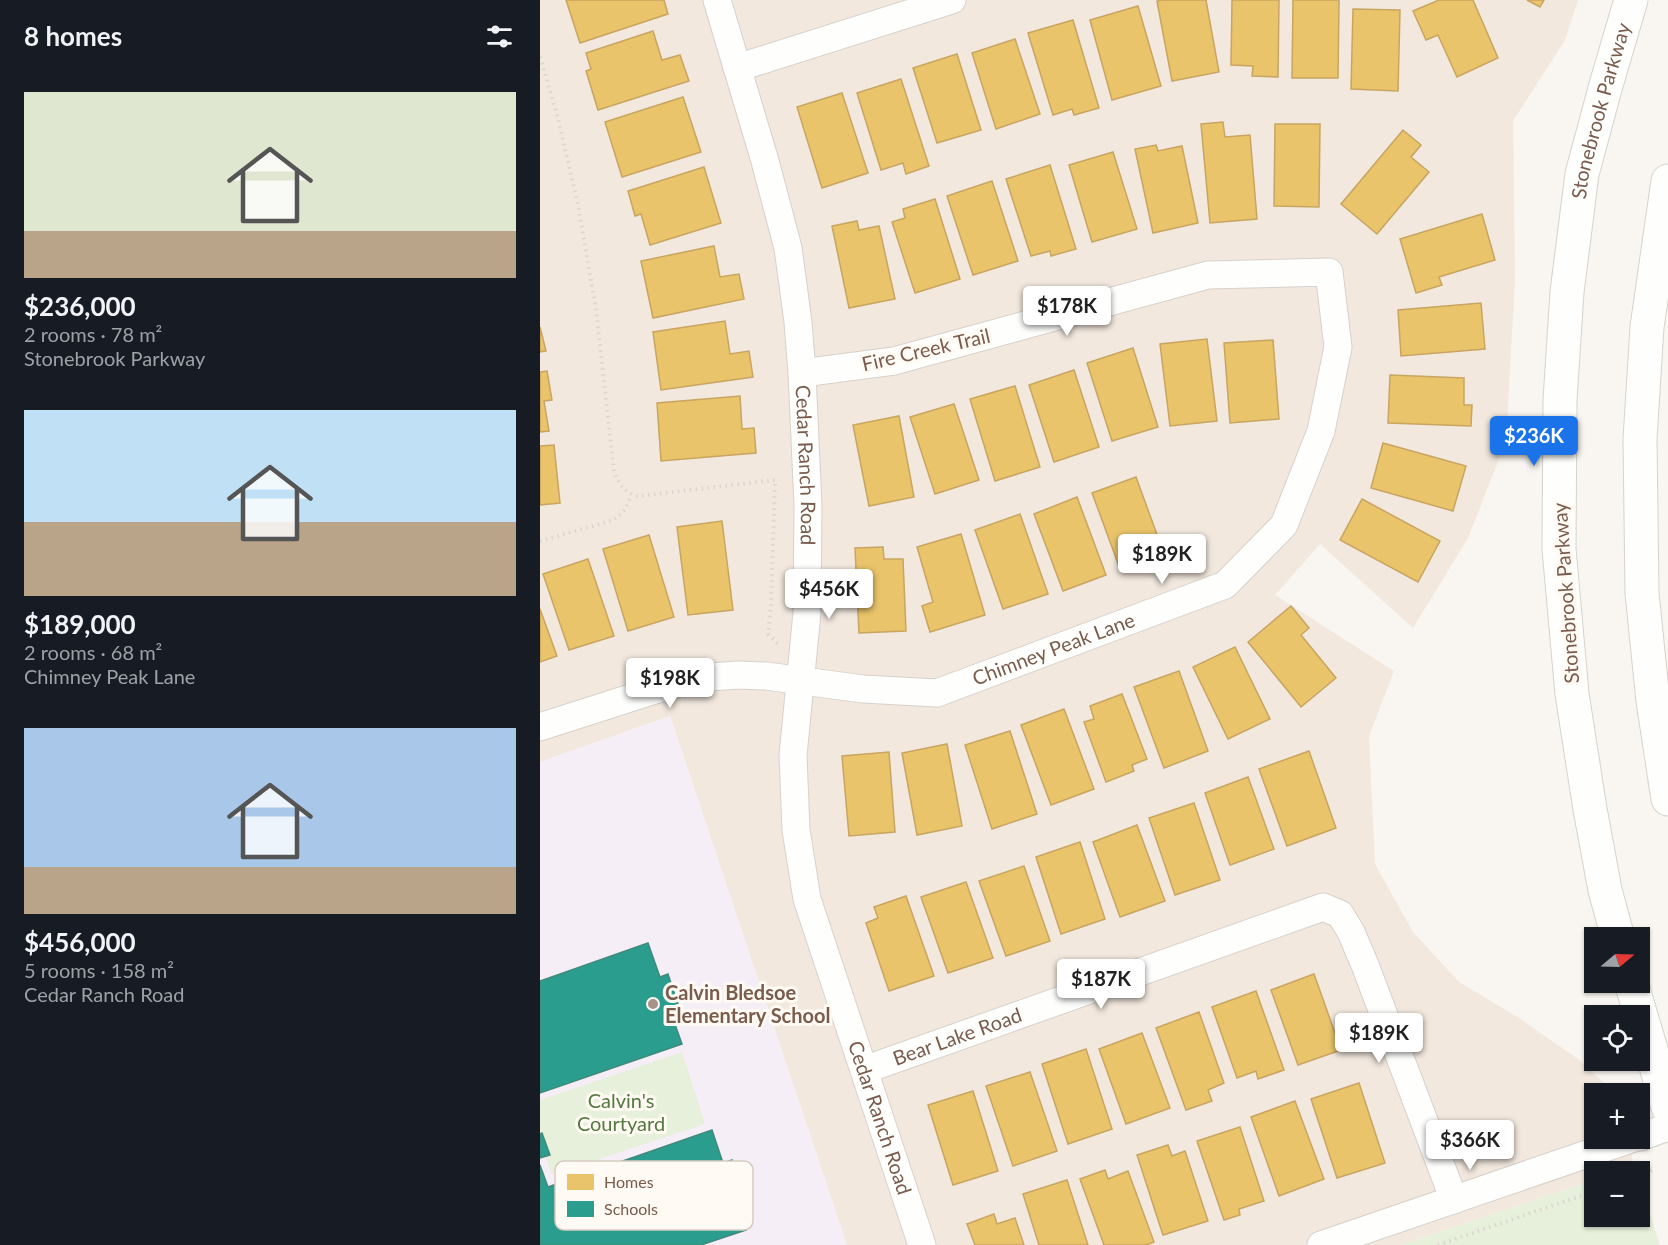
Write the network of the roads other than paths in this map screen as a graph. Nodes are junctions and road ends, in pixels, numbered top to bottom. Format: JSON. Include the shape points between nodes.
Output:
{"nodes":[{"id":1,"x":717,"y":0,"type":"edge"},
{"id":2,"x":952,"y":0,"type":"edge"},
{"id":3,"x":1630,"y":0,"type":"edge"},
{"id":4,"x":737,"y":68,"type":"junction"},
{"id":5,"x":1668,"y":182,"type":"edge"},
{"id":6,"x":1329,"y":272,"type":"joint"},
{"id":7,"x":802,"y":373,"type":"junction"},
{"id":8,"x":800,"y":679,"type":"junction"},
{"id":9,"x":540,"y":727,"type":"edge"},
{"id":10,"x":1668,"y":799,"type":"edge"},
{"id":11,"x":1615,"y":927,"type":"edge"},
{"id":12,"x":1634,"y":993,"type":"edge"},
{"id":13,"x":864,"y":1070,"type":"junction"},
{"id":14,"x":1668,"y":1107,"type":"edge"},
{"id":15,"x":1668,"y":1127,"type":"edge"},
{"id":16,"x":1650,"y":1133,"type":"edge"},
{"id":17,"x":1602,"y":1149,"type":"edge"},
{"id":18,"x":1454,"y":1200,"type":"junction"},
{"id":19,"x":922,"y":1245,"type":"edge"},
{"id":20,"x":1321,"y":1245,"type":"edge"}],
"edges":[{"from":1,"to":4,"type":"street","name":"Cedar Ranch Road"},
{"from":2,"to":4,"type":"street"},
{"from":3,"to":11,"type":"main road","name":"Stonebrook Parkway","via":[[1582,174],[1567,292],[1560,400],[1559,549],[1572,694],[1590,809]]},
{"from":4,"to":7,"type":"street","name":"Cedar Ranch Road","via":[[788,248]]},
{"from":5,"to":10,"type":"main road","via":[[1647,327],[1640,440],[1642,593]]},
{"from":6,"to":7,"type":"street","name":"Fire Creek Trail","via":[[1208,275],[894,361]]},
{"from":6,"to":8,"type":"street","name":"Chimney Peak Lane","via":[[1338,347],[1322,431],[1284,525],[1225,585],[937,693],[863,689]]},
{"from":7,"to":8,"type":"street","name":"Cedar Ranch Road","via":[[808,506],[807,613]]},
{"from":8,"to":9,"type":"street","name":"Chimney Peak Lane","via":[[738,675],[700,679]]},
{"from":8,"to":13,"type":"street","name":"Cedar Ranch Road","via":[[793,755],[796,830],[807,899]]},
{"from":12,"to":14,"type":"main road"},
{"from":13,"to":18,"type":"street","name":"Bear Lake Road","via":[[1323,907],[1340,914],[1351,932]]},
{"from":13,"to":19,"type":"street","name":"Cedar Ranch Road"},
{"from":15,"to":16,"type":"street"},
{"from":17,"to":18,"type":"street"},
{"from":18,"to":20,"type":"street"}]}
